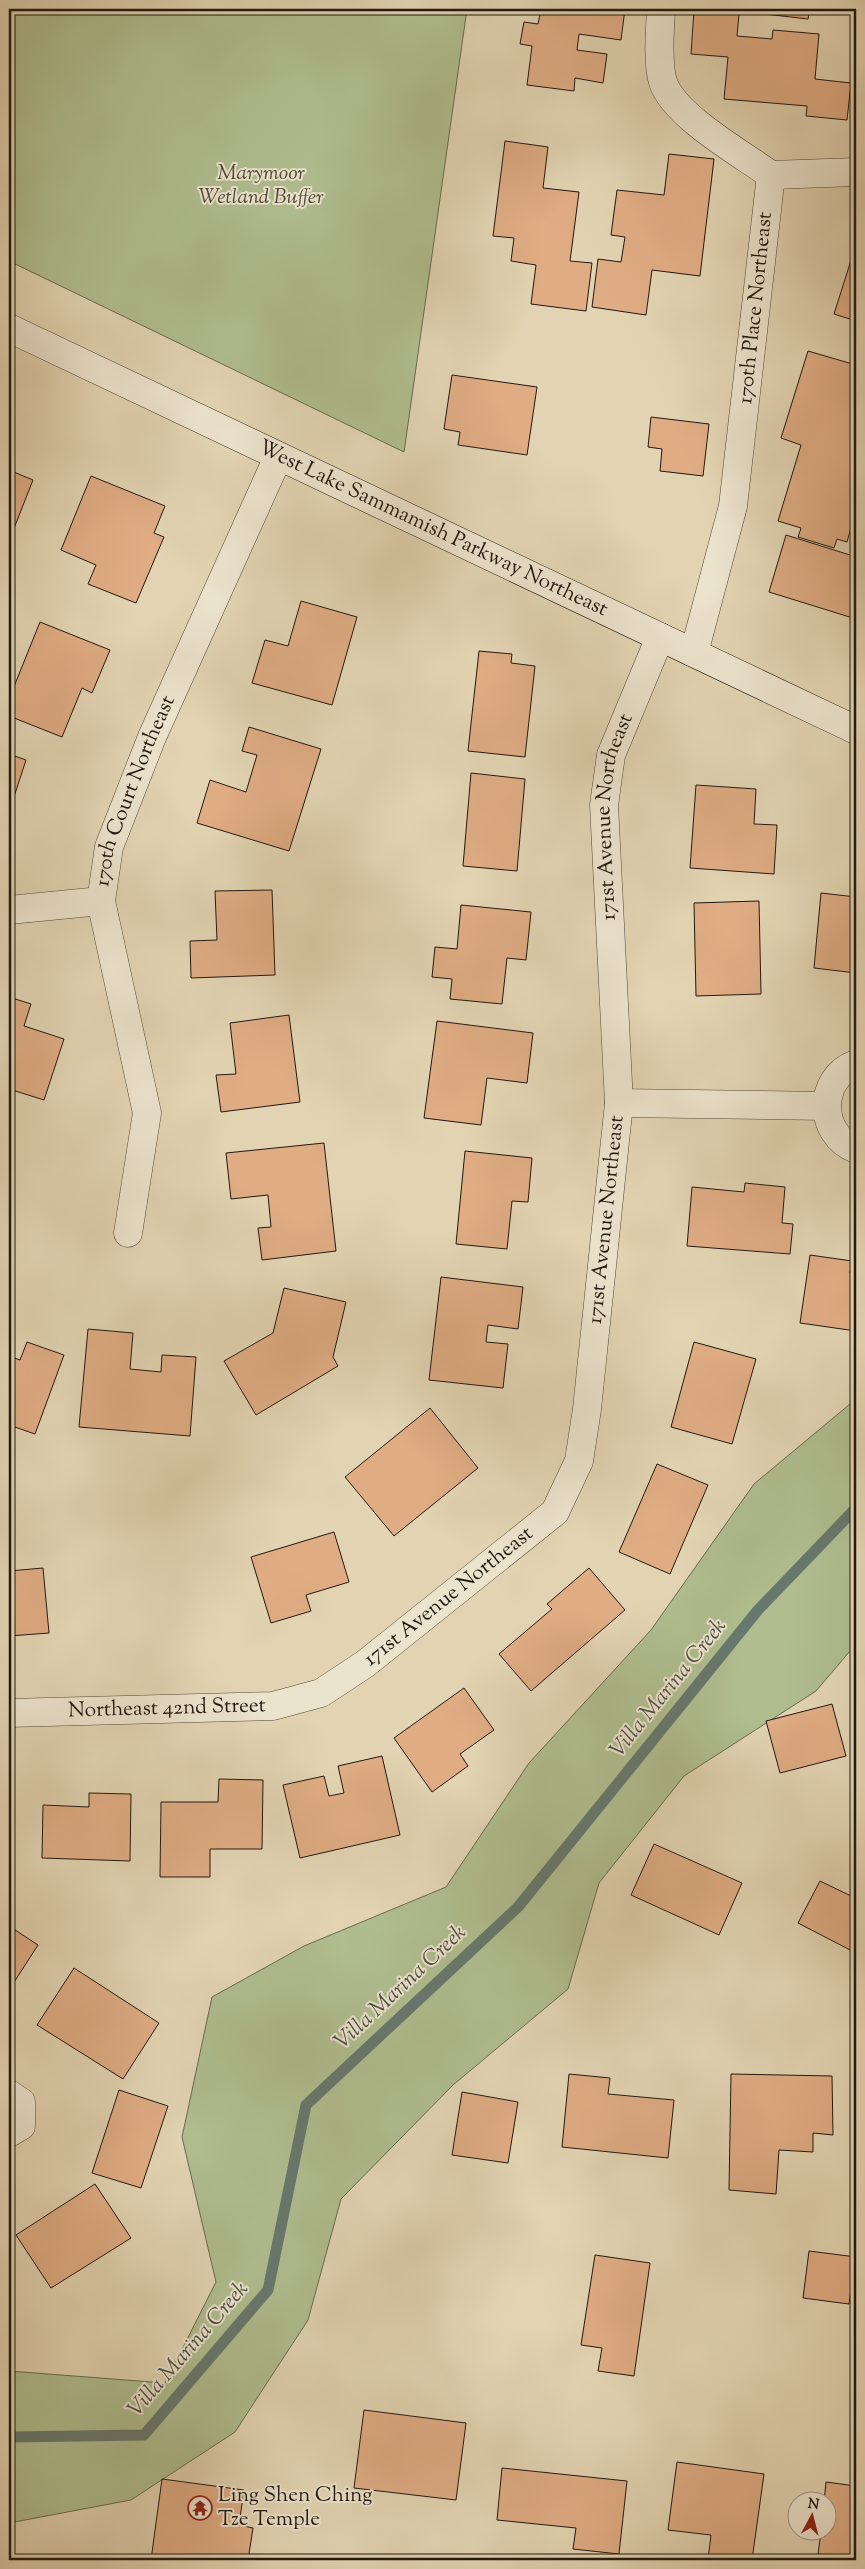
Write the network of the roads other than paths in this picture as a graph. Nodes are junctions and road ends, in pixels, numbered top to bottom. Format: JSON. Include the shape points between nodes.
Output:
{"nodes":[{"id":1,"x":661,"y":9,"type":"edge"},
{"id":2,"x":856,"y":172,"type":"edge"},
{"id":3,"x":771,"y":175,"type":"junction"},
{"id":4,"x":9,"y":328,"type":"edge"},
{"id":5,"x":278,"y":457,"type":"junction"},
{"id":6,"x":660,"y":637,"type":"junction"},
{"id":7,"x":694,"y":653,"type":"junction"},
{"id":8,"x":856,"y":730,"type":"edge"},
{"id":9,"x":101,"y":901,"type":"junction"},
{"id":10,"x":9,"y":910,"type":"edge"},
{"id":11,"x":856,"y":1064,"type":"edge"},
{"id":12,"x":619,"y":1103,"type":"junction"},
{"id":13,"x":826,"y":1106,"type":"junction"},
{"id":14,"x":856,"y":1149,"type":"edge"},
{"id":15,"x":128,"y":1233,"type":"dead end"},
{"id":16,"x":321,"y":1692,"type":"joint"},
{"id":17,"x":9,"y":1714,"type":"edge"},
{"id":18,"x":9,"y":2094,"type":"edge"},
{"id":19,"x":9,"y":2133,"type":"edge"}],
"edges":[{"from":1,"to":3,"type":"street","via":[[663,82],[676,104],[702,127]]},
{"from":2,"to":3,"type":"street"},
{"from":3,"to":7,"type":"street","name":"170th Place Northeast","via":[[733,506]]},
{"from":4,"to":5,"type":"street","name":"West Lake Sammamish Parkway Northeast"},
{"from":5,"to":6,"type":"street","name":"West Lake Sammamish Parkway Northeast"},
{"from":5,"to":9,"type":"street","name":"170th Court Northeast","via":[[152,737],[109,847]]},
{"from":6,"to":7,"type":"street","name":"West Lake Sammamish Parkway Northeast"},
{"from":6,"to":12,"type":"street","name":"171st Avenue Northeast","via":[[611,755],[604,805]]},
{"from":7,"to":8,"type":"street","name":"West Lake Sammamish Parkway Northeast"},
{"from":9,"to":10,"type":"street"},
{"from":9,"to":15,"type":"street","name":"170th Court Northeast","via":[[147,1114]]},
{"from":11,"to":13,"type":"street","via":[[837,1076],[829,1090]]},
{"from":12,"to":13,"type":"street"},
{"from":12,"to":16,"type":"street","name":"171st Avenue Northeast","via":[[579,1462],[555,1512],[365,1664]]},
{"from":13,"to":14,"type":"street","via":[[829,1122],[837,1136]]},
{"from":16,"to":17,"type":"street","name":"Northeast 42nd Street","via":[[273,1706]]},
{"from":18,"to":19,"type":"street","via":[[21,2102],[21,2126]]}]}
